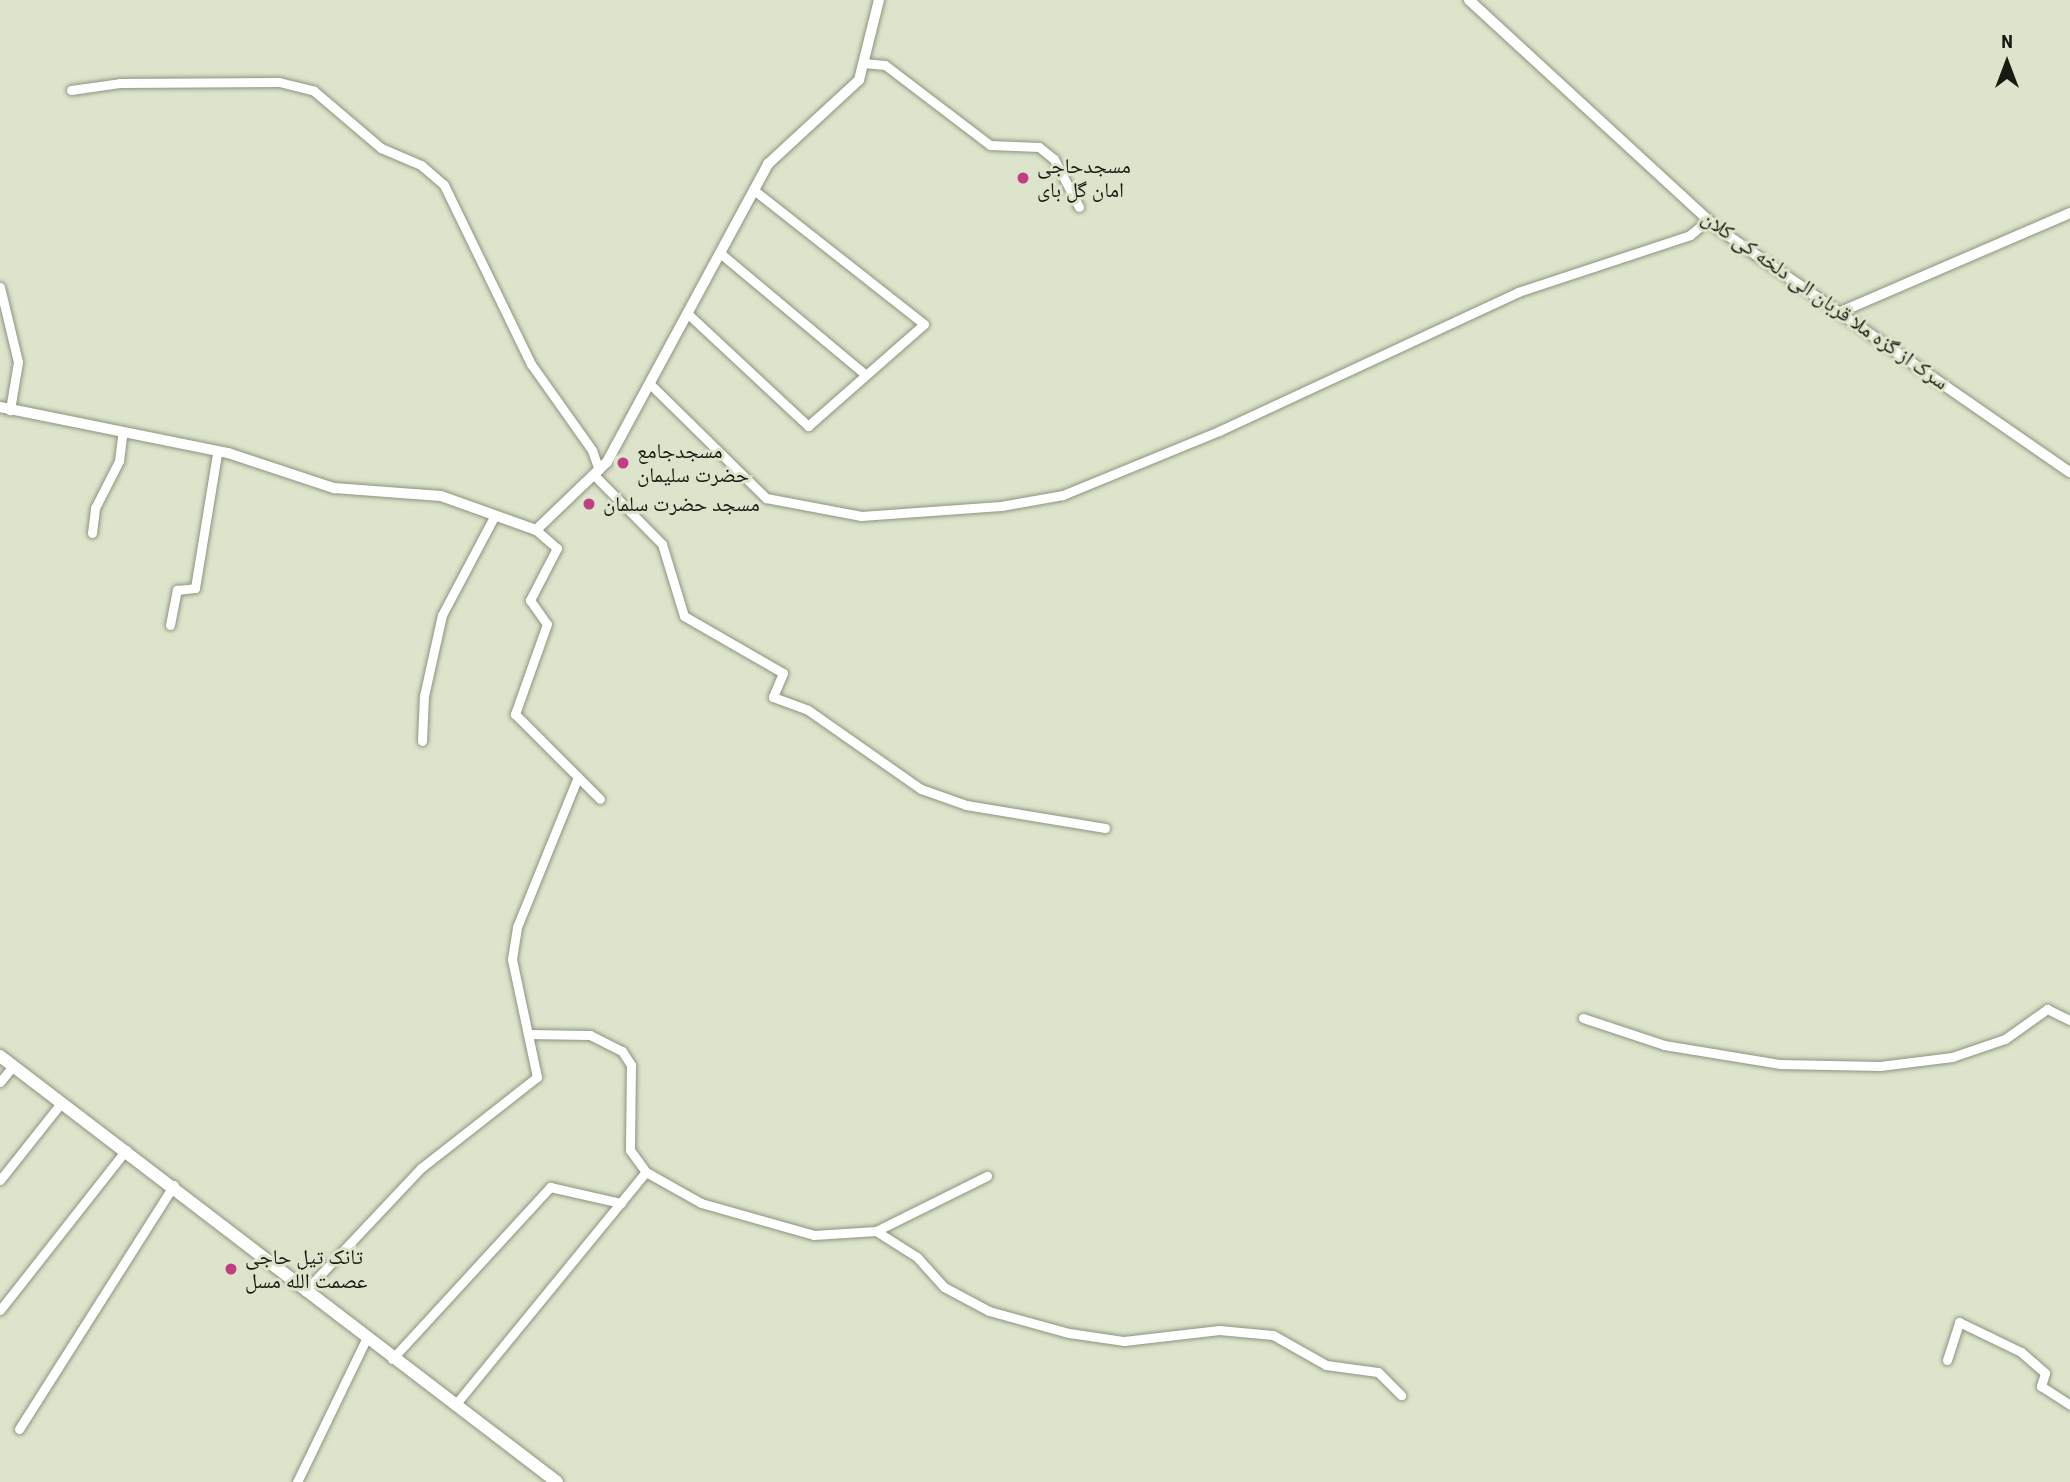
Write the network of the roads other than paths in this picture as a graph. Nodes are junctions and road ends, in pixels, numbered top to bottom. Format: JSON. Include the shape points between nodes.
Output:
{"nodes":[{"id":1,"x":879,"y":0,"type":"edge"},
{"id":2,"x":1469,"y":0,"type":"edge"},
{"id":3,"x":863,"y":63,"type":"junction"},
{"id":4,"x":71,"y":90,"type":"dead end"},
{"id":5,"x":755,"y":191,"type":"junction"},
{"id":6,"x":1079,"y":207,"type":"dead end"},
{"id":7,"x":2070,"y":214,"type":"edge"},
{"id":8,"x":1708,"y":220,"type":"junction"},
{"id":9,"x":720,"y":253,"type":"junction"},
{"id":10,"x":0,"y":287,"type":"edge"},
{"id":11,"x":687,"y":313,"type":"junction"},
{"id":12,"x":1838,"y":313,"type":"junction"},
{"id":13,"x":866,"y":375,"type":"junction"},
{"id":14,"x":650,"y":384,"type":"junction"},
{"id":15,"x":5,"y":409,"type":"edge"},
{"id":16,"x":122,"y":435,"type":"junction"},
{"id":17,"x":217,"y":454,"type":"junction"},
{"id":18,"x":2070,"y":472,"type":"edge"},
{"id":19,"x":596,"y":473,"type":"junction"},
{"id":20,"x":495,"y":515,"type":"junction"},
{"id":21,"x":536,"y":530,"type":"junction"},
{"id":22,"x":92,"y":533,"type":"dead end"},
{"id":23,"x":170,"y":625,"type":"dead end"},
{"id":24,"x":422,"y":741,"type":"dead end"},
{"id":25,"x":578,"y":777,"type":"junction"},
{"id":26,"x":600,"y":799,"type":"dead end"},
{"id":27,"x":1105,"y":828,"type":"dead end"},
{"id":28,"x":1583,"y":1018,"type":"dead end"},
{"id":29,"x":2070,"y":1020,"type":"edge"},
{"id":30,"x":528,"y":1034,"type":"junction"},
{"id":31,"x":0,"y":1056,"type":"edge"},
{"id":32,"x":13,"y":1066,"type":"junction"},
{"id":33,"x":0,"y":1082,"type":"edge"},
{"id":34,"x":61,"y":1102,"type":"junction"},
{"id":35,"x":126,"y":1150,"type":"junction"},
{"id":36,"x":646,"y":1172,"type":"junction"},
{"id":37,"x":987,"y":1177,"type":"dead end"},
{"id":38,"x":0,"y":1180,"type":"edge"},
{"id":39,"x":174,"y":1185,"type":"junction"},
{"id":40,"x":621,"y":1203,"type":"junction"},
{"id":41,"x":876,"y":1231,"type":"junction"},
{"id":42,"x":305,"y":1291,"type":"junction"},
{"id":43,"x":0,"y":1310,"type":"edge"},
{"id":44,"x":366,"y":1339,"type":"junction"},
{"id":45,"x":392,"y":1359,"type":"junction"},
{"id":46,"x":1947,"y":1360,"type":"dead end"},
{"id":47,"x":1401,"y":1395,"type":"dead end"},
{"id":48,"x":455,"y":1405,"type":"junction"},
{"id":49,"x":2070,"y":1405,"type":"edge"},
{"id":50,"x":19,"y":1429,"type":"dead end"},
{"id":51,"x":297,"y":1482,"type":"edge"},
{"id":52,"x":557,"y":1482,"type":"edge"}],
"edges":[{"from":1,"to":3,"type":"street"},
{"from":2,"to":8,"type":"street","name":"سرک از گزه ملا قربان الی دلخه کی کلان"},
{"from":3,"to":5,"type":"street","via":[[859,80],[768,164]]},
{"from":3,"to":6,"type":"street","via":[[886,65],[990,145],[1039,147],[1054,159]]},
{"from":4,"to":19,"type":"street","via":[[120,83],[279,82],[314,91],[381,148],[421,164],[444,185],[531,364],[592,450]]},
{"from":5,"to":9,"type":"street"},
{"from":5,"to":13,"type":"street","via":[[924,324]]},
{"from":7,"to":12,"type":"street"},
{"from":8,"to":12,"type":"street","name":"سرک از گزه ملا قربان الی دلخه کی کلان"},
{"from":8,"to":14,"type":"street","via":[[1690,235],[1518,292],[1219,431],[1063,495],[1001,506],[861,516],[766,498]]},
{"from":9,"to":11,"type":"street"},
{"from":9,"to":13,"type":"street"},
{"from":10,"to":15,"type":"street","via":[[18,362]]},
{"from":11,"to":13,"type":"street","via":[[808,426]]},
{"from":11,"to":14,"type":"street"},
{"from":12,"to":18,"type":"street","name":"سرک از گزه ملا قربان الی دلخه کی کلان"},
{"from":14,"to":19,"type":"street"},
{"from":15,"to":16,"type":"street"},
{"from":16,"to":17,"type":"street"},
{"from":16,"to":22,"type":"street","via":[[119,461],[95,508]]},
{"from":17,"to":20,"type":"street","via":[[268,464],[334,488],[441,496]]},
{"from":17,"to":23,"type":"street","via":[[195,588],[177,590]]},
{"from":19,"to":21,"type":"street"},
{"from":19,"to":27,"type":"street","via":[[662,544],[684,616],[783,673],[773,697],[808,710],[921,789],[966,805]]},
{"from":20,"to":21,"type":"street"},
{"from":20,"to":24,"type":"street","via":[[442,615],[424,695]]},
{"from":21,"to":25,"type":"street","via":[[557,548],[530,600],[547,624],[515,714]]},
{"from":25,"to":26,"type":"street"},
{"from":25,"to":30,"type":"street","via":[[517,927],[512,959]]},
{"from":28,"to":29,"type":"street","via":[[1664,1045],[1742,1058],[1880,1066],[1952,1057],[2005,1039],[2047,1009]]},
{"from":30,"to":36,"type":"street","via":[[590,1035],[622,1051],[631,1065],[630,1150]]},
{"from":30,"to":42,"type":"street","via":[[537,1077],[421,1168]]},
{"from":31,"to":32,"type":"main road"},
{"from":32,"to":33,"type":"street"},
{"from":32,"to":34,"type":"main road"},
{"from":34,"to":35,"type":"main road"},
{"from":34,"to":38,"type":"street"},
{"from":35,"to":39,"type":"main road"},
{"from":35,"to":43,"type":"street"},
{"from":36,"to":40,"type":"street"},
{"from":36,"to":41,"type":"street","via":[[701,1203],[778,1229],[814,1235]]},
{"from":37,"to":41,"type":"street"},
{"from":39,"to":42,"type":"main road"},
{"from":39,"to":50,"type":"street"},
{"from":40,"to":45,"type":"street","via":[[550,1187]]},
{"from":40,"to":48,"type":"street"},
{"from":41,"to":47,"type":"street","via":[[917,1257],[944,1287],[989,1311],[1124,1341],[1219,1329],[1273,1335],[1326,1365],[1378,1373]]},
{"from":42,"to":44,"type":"main road"},
{"from":44,"to":45,"type":"main road"},
{"from":44,"to":51,"type":"street"},
{"from":45,"to":48,"type":"main road"},
{"from":46,"to":49,"type":"street","via":[[1959,1322],[2021,1352],[2045,1374],[2041,1386]]},
{"from":48,"to":52,"type":"main road"}]}
